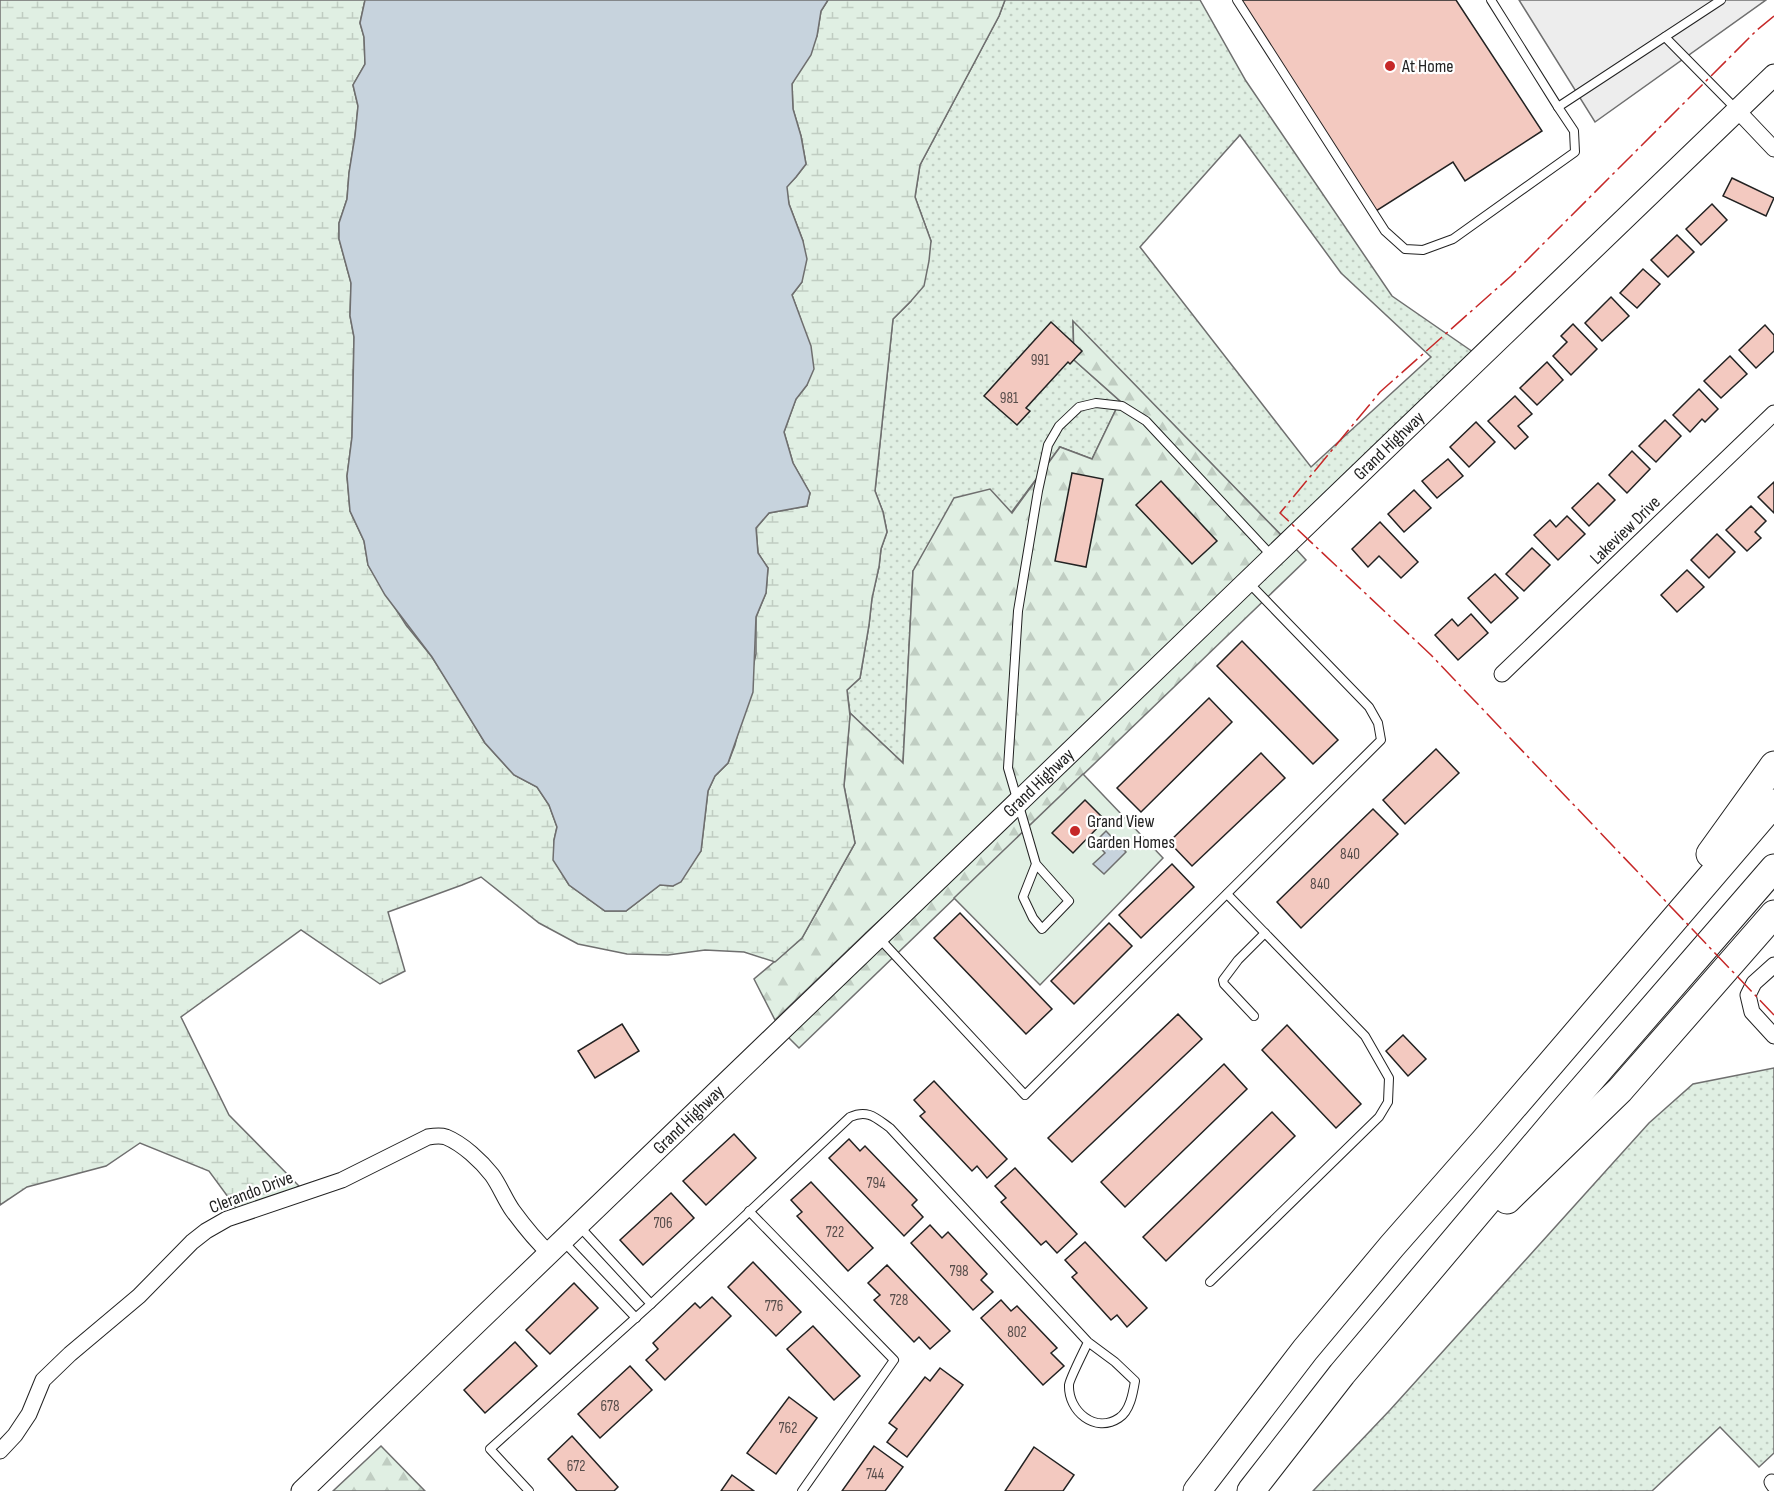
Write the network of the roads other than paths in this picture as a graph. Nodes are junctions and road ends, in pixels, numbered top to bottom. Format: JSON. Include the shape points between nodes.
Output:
{"nodes":[{"id":1,"x":1236,"y":0,"type":"edge"},
{"id":2,"x":1491,"y":0,"type":"edge"},
{"id":3,"x":1721,"y":0,"type":"edge"},
{"id":4,"x":1665,"y":37,"type":"junction"},
{"id":5,"x":1774,"y":75,"type":"edge"},
{"id":6,"x":1558,"y":107,"type":"junction"},
{"id":7,"x":1737,"y":110,"type":"junction"},
{"id":8,"x":1774,"y":149,"type":"edge"},
{"id":9,"x":1774,"y":413,"type":"edge"},
{"id":10,"x":1273,"y":556,"type":"junction"},
{"id":11,"x":1247,"y":582,"type":"junction"},
{"id":12,"x":1502,"y":674,"type":"dead end"},
{"id":13,"x":1774,"y":765,"type":"edge"},
{"id":14,"x":1019,"y":801,"type":"junction"},
{"id":15,"x":1774,"y":803,"type":"edge"},
{"id":16,"x":1036,"y":864,"type":"junction"},
{"id":17,"x":1774,"y":868,"type":"edge"},
{"id":18,"x":1227,"y":894,"type":"junction"},
{"id":19,"x":1774,"y":914,"type":"edge"},
{"id":20,"x":1265,"y":933,"type":"junction"},
{"id":21,"x":878,"y":937,"type":"junction"},
{"id":22,"x":1774,"y":965,"type":"edge"},
{"id":23,"x":1610,"y":995,"type":"junction"},
{"id":24,"x":1254,"y":1016,"type":"dead end"},
{"id":25,"x":1774,"y":1036,"type":"edge"},
{"id":26,"x":748,"y":1211,"type":"junction"},
{"id":27,"x":578,"y":1225,"type":"junction"},
{"id":28,"x":556,"y":1247,"type":"junction"},
{"id":29,"x":1424,"y":1276,"type":"junction"},
{"id":30,"x":1210,"y":1282,"type":"dead end"},
{"id":31,"x":651,"y":1304,"type":"junction"},
{"id":32,"x":636,"y":1318,"type":"junction"},
{"id":33,"x":1088,"y":1342,"type":"junction"},
{"id":34,"x":0,"y":1452,"type":"edge"},
{"id":35,"x":302,"y":1491,"type":"edge"},
{"id":36,"x":529,"y":1491,"type":"edge"},
{"id":37,"x":802,"y":1491,"type":"edge"},
{"id":38,"x":1197,"y":1491,"type":"edge"},
{"id":39,"x":1251,"y":1491,"type":"edge"}],
"edges":[{"from":1,"to":6,"type":"lane","via":[[1385,231],[1405,249],[1423,250],[1453,239],[1575,152],[1574,130]]},
{"from":2,"to":6,"type":"lane"},
{"from":3,"to":4,"type":"lane"},
{"from":4,"to":6,"type":"lane"},
{"from":4,"to":7,"type":"lane"},
{"from":5,"to":7,"type":"street","name":"Grand Highway"},
{"from":7,"to":8,"type":"street"},
{"from":7,"to":10,"type":"street","name":"Grand Highway"},
{"from":9,"to":12,"type":"street","name":"Lakeview Drive"},
{"from":10,"to":11,"type":"street","name":"Grand Highway"},
{"from":10,"to":14,"type":"lane","via":[[1146,421],[1122,406],[1096,403],[1079,407],[1059,426],[1048,445],[1018,611],[1008,768]]},
{"from":11,"to":14,"type":"street","name":"Grand Highway"},
{"from":11,"to":18,"type":"lane","via":[[1369,707],[1381,740]]},
{"from":13,"to":23,"type":"highway"},
{"from":14,"to":16,"type":"lane"},
{"from":14,"to":21,"type":"street","name":"Grand Highway"},
{"from":15,"to":23,"type":"highway"},
{"from":16,"to":16,"type":"lane","via":[[1023,897],[1042,929],[1069,901]]},
{"from":17,"to":29,"type":"highway"},
{"from":18,"to":20,"type":"lane"},
{"from":18,"to":21,"type":"lane","via":[[1025,1095]]},
{"from":19,"to":29,"type":"highway","via":[[1620,1089]]},
{"from":20,"to":24,"type":"lane","via":[[1223,980]]},
{"from":20,"to":30,"type":"lane","via":[[1365,1036],[1389,1078],[1388,1101],[1379,1117]]},
{"from":21,"to":27,"type":"street","name":"Grand Highway"},
{"from":22,"to":25,"type":"street","via":[[1754,983],[1748,995],[1752,1012]]},
{"from":23,"to":38,"type":"highway","via":[[1312,1341]]},
{"from":26,"to":31,"type":"lane"},
{"from":26,"to":33,"type":"lane","via":[[850,1117],[858,1113],[872,1115],[890,1128]]},
{"from":26,"to":37,"type":"lane","via":[[894,1360]]},
{"from":27,"to":28,"type":"street","name":"Grand Highway"},
{"from":27,"to":31,"type":"lane"},
{"from":28,"to":32,"type":"lane"},
{"from":28,"to":34,"type":"street","name":"Clerando Drive","via":[[533,1239],[479,1161],[446,1137],[428,1137],[342,1180],[227,1219],[206,1231],[43,1380],[29,1414]]},
{"from":28,"to":35,"type":"street","name":"Grand Highway"},
{"from":29,"to":39,"type":"highway","via":[[1341,1374]]},
{"from":31,"to":32,"type":"lane"},
{"from":32,"to":36,"type":"lane","via":[[490,1449]]},
{"from":33,"to":33,"type":"lane","via":[[1135,1381],[1132,1397],[1120,1417],[1106,1424],[1088,1420],[1073,1406],[1069,1383]]}]}
